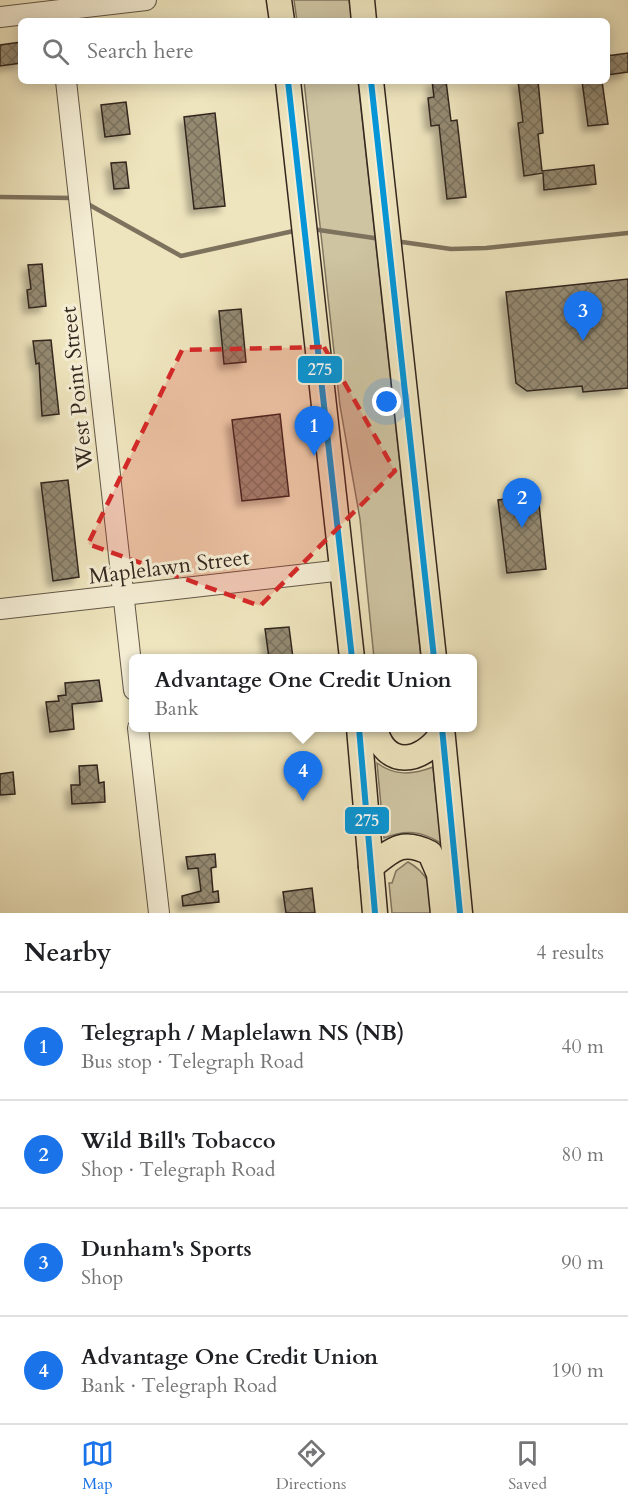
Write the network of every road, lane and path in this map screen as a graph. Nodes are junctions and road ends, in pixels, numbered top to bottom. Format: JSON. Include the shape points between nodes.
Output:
{"nodes":[{"id":1,"x":146,"y":0,"type":"edge"},
{"id":2,"x":279,"y":0,"type":"edge"},
{"id":3,"x":362,"y":0,"type":"edge"},
{"id":4,"x":59,"y":16,"type":"edge"},
{"id":5,"x":0,"y":17,"type":"edge"},
{"id":6,"x":282,"y":18,"type":"edge"},
{"id":7,"x":364,"y":18,"type":"edge"},
{"id":8,"x":66,"y":84,"type":"edge"},
{"id":9,"x":288,"y":84,"type":"edge"},
{"id":10,"x":371,"y":84,"type":"edge"},
{"id":11,"x":331,"y":466,"type":"junction"},
{"id":12,"x":343,"y":570,"type":"junction"},
{"id":13,"x":123,"y":595,"type":"junction"},
{"id":14,"x":0,"y":609,"type":"edge"},
{"id":15,"x":130,"y":654,"type":"edge"},
{"id":16,"x":352,"y":654,"type":"edge"},
{"id":17,"x":368,"y":654,"type":"edge"},
{"id":18,"x":434,"y":654,"type":"edge"},
{"id":19,"x":138,"y":732,"type":"edge"},
{"id":20,"x":359,"y":732,"type":"edge"},
{"id":21,"x":376,"y":732,"type":"edge"},
{"id":22,"x":440,"y":732,"type":"edge"},
{"id":23,"x":442,"y":732,"type":"edge"},
{"id":24,"x":371,"y":867,"type":"junction"},
{"id":25,"x":159,"y":913,"type":"edge"},
{"id":26,"x":375,"y":913,"type":"edge"},
{"id":27,"x":443,"y":913,"type":"edge"},
{"id":28,"x":460,"y":913,"type":"edge"}],
"edges":[{"from":1,"to":4,"type":"street"},
{"from":2,"to":6,"type":"main road"},
{"from":3,"to":7,"type":"main road"},
{"from":4,"to":5,"type":"street"},
{"from":8,"to":13,"type":"street","name":"West Point Street"},
{"from":9,"to":11,"type":"main road"},
{"from":10,"to":18,"type":"main road"},
{"from":11,"to":12,"type":"main road"},
{"from":11,"to":17,"type":"main road","via":[[350,506]]},
{"from":12,"to":13,"type":"street","name":"Maplelawn Street"},
{"from":12,"to":16,"type":"main road"},
{"from":13,"to":14,"type":"street","name":"Maplelawn Street"},
{"from":13,"to":15,"type":"street","name":"West Point Street"},
{"from":19,"to":25,"type":"street"},
{"from":20,"to":24,"type":"main road"},
{"from":21,"to":22,"type":"main road","via":[[386,751],[405,758],[421,754]]},
{"from":23,"to":28,"type":"main road"},
{"from":24,"to":26,"type":"main road"},
{"from":24,"to":27,"type":"main road","via":[[406,845],[430,853],[439,874]]}]}
